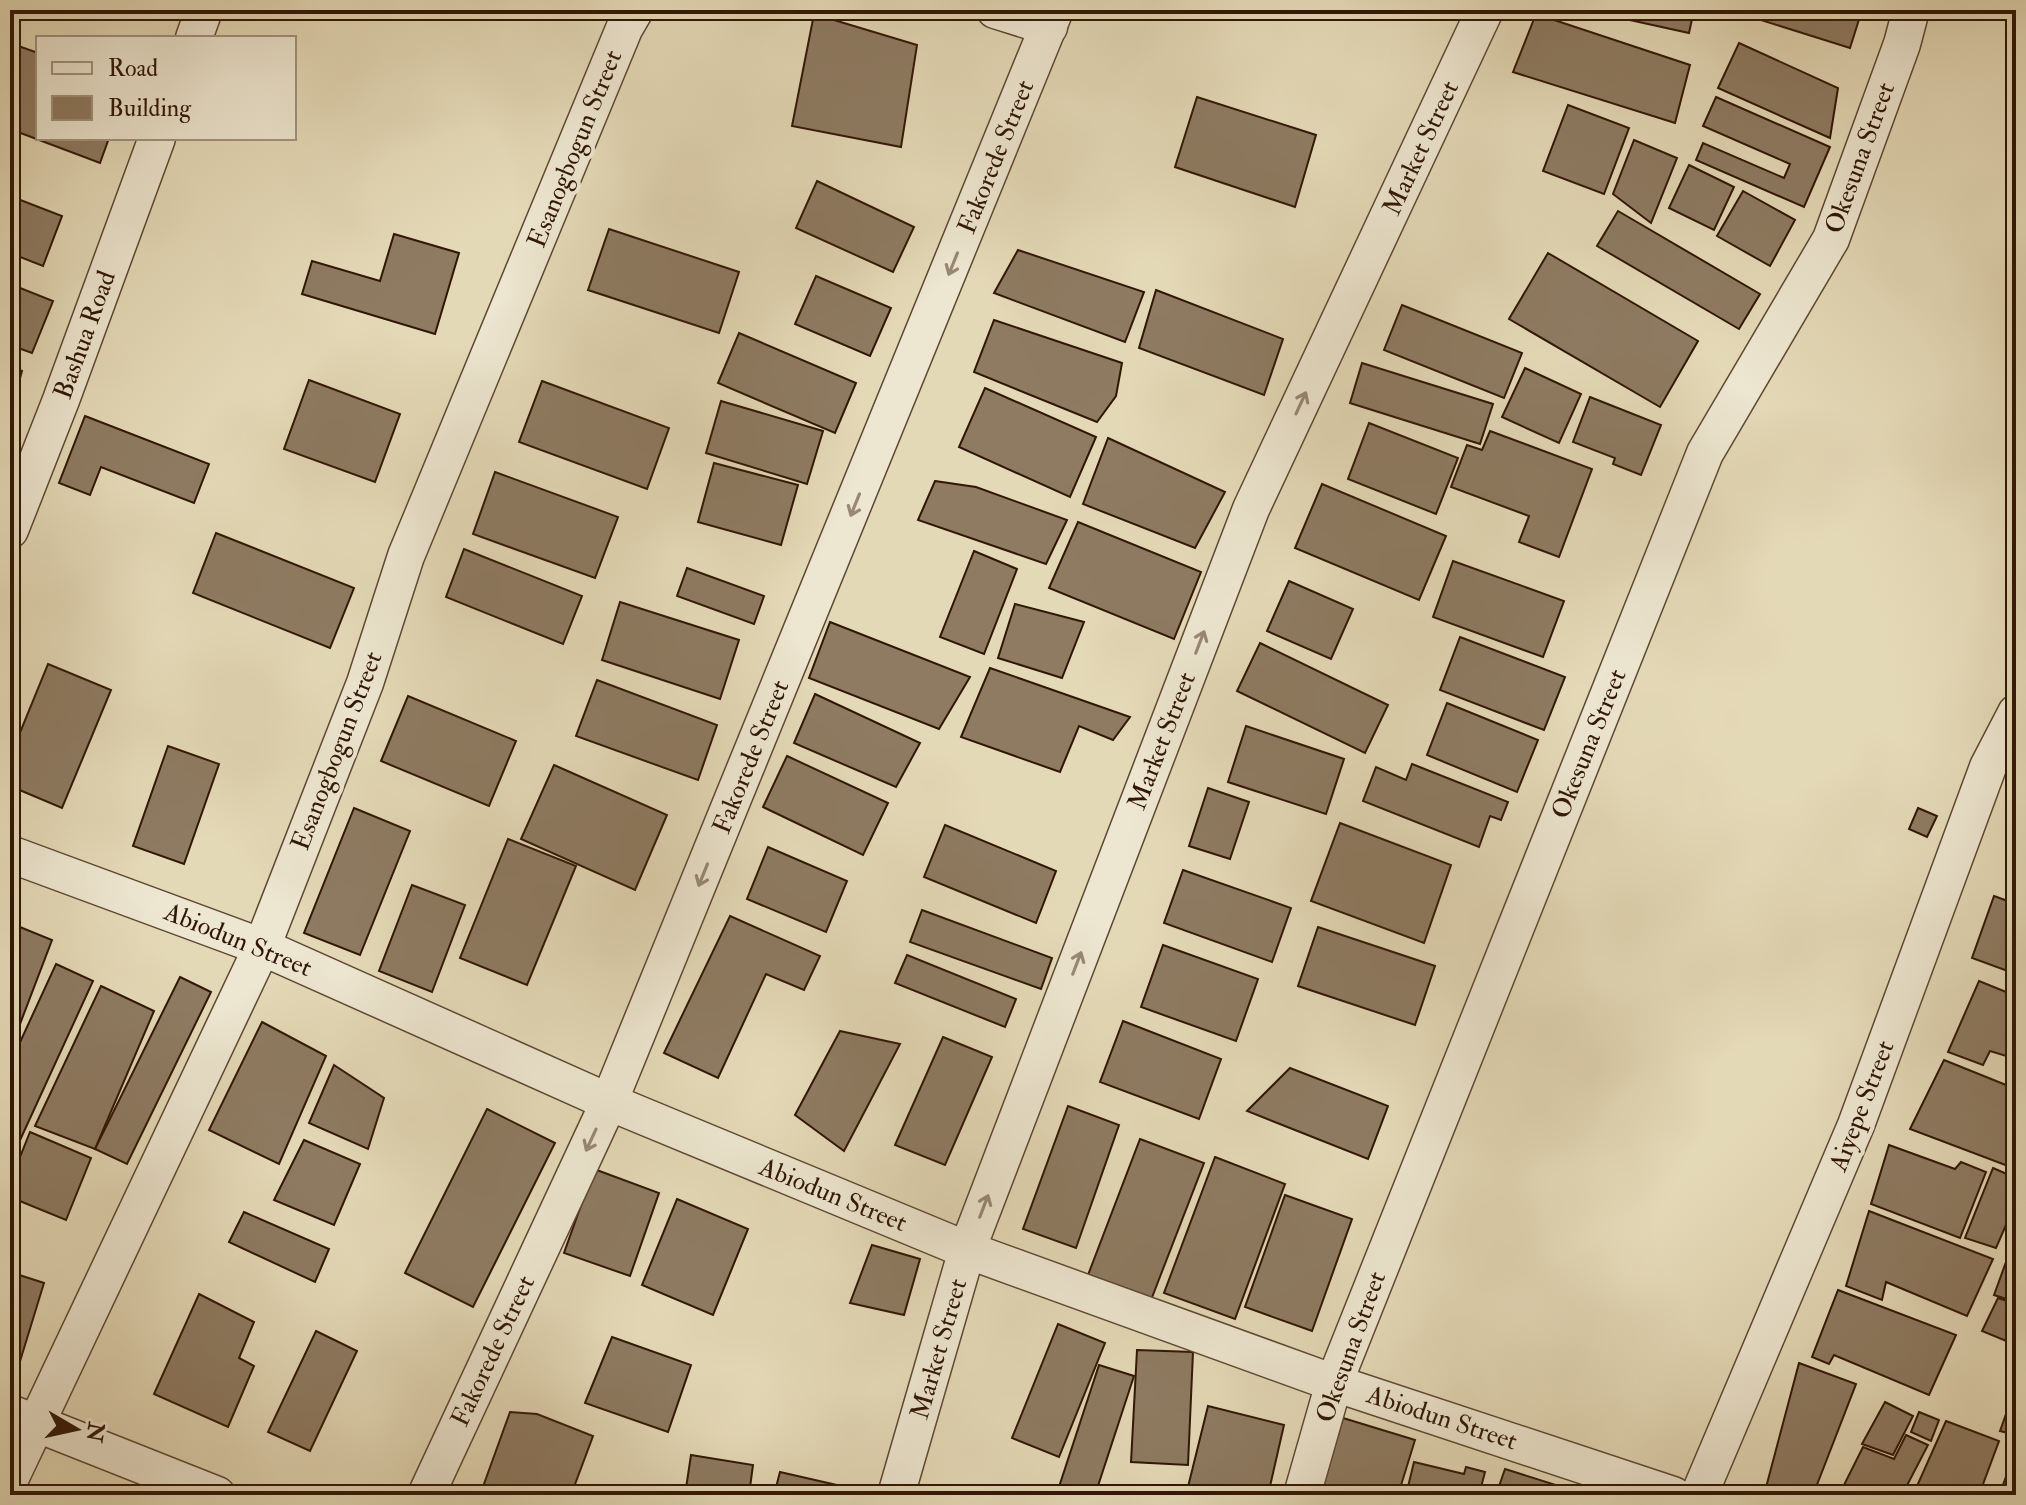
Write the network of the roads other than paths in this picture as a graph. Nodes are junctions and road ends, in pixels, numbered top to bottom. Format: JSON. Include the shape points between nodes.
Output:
{"nodes":[{"id":1,"x":204,"y":10,"type":"edge"},
{"id":2,"x":635,"y":10,"type":"edge"},
{"id":3,"x":995,"y":10,"type":"edge"},
{"id":4,"x":1911,"y":10,"type":"edge"},
{"id":5,"x":1480,"y":12,"type":"edge"},
{"id":6,"x":1052,"y":19,"type":"edge"},
{"id":7,"x":195,"y":36,"type":"edge"},
{"id":8,"x":156,"y":140,"type":"edge"},
{"id":9,"x":10,"y":530,"type":"edge"},
{"id":10,"x":2016,"y":713,"type":"edge"},
{"id":11,"x":10,"y":854,"type":"edge"},
{"id":12,"x":262,"y":947,"type":"junction"},
{"id":13,"x":609,"y":1102,"type":"junction"},
{"id":14,"x":967,"y":1250,"type":"junction"},
{"id":15,"x":1334,"y":1383,"type":"junction"},
{"id":16,"x":23,"y":1417,"type":"edge"},
{"id":17,"x":10,"y":1479,"type":"edge"},
{"id":18,"x":217,"y":1495,"type":"edge"},
{"id":19,"x":426,"y":1495,"type":"edge"},
{"id":20,"x":896,"y":1495,"type":"edge"},
{"id":21,"x":1302,"y":1495,"type":"edge"},
{"id":22,"x":1673,"y":1495,"type":"edge"},
{"id":23,"x":1699,"y":1495,"type":"edge"}],
"edges":[{"from":1,"to":7,"type":"street"},
{"from":2,"to":12,"type":"street","name":"Esanogbogun Street","via":[[406,556],[365,683]]},
{"from":3,"to":6,"type":"street"},
{"from":4,"to":15,"type":"street","name":"Okesuna Street","via":[[1831,239],[1705,453]]},
{"from":14,"to":5,"type":"street","name":"Market Street","one_way":true,"via":[[1251,509]]},
{"from":6,"to":13,"type":"street","name":"Fakorede Street","one_way":true},
{"from":8,"to":9,"type":"street","name":"Bashua Road"},
{"from":10,"to":23,"type":"street","name":"Aiyepe Street","via":[[1988,767],[1856,1125]]},
{"from":11,"to":12,"type":"street","name":"Abiodun Street"},
{"from":12,"to":13,"type":"street","name":"Abiodun Street"},
{"from":12,"to":16,"type":"street","name":"Esanogbogun Street"},
{"from":13,"to":14,"type":"street","name":"Abiodun Street"},
{"from":13,"to":19,"type":"street","name":"Fakorede Street","one_way":true},
{"from":14,"to":15,"type":"street","name":"Abiodun Street"},
{"from":14,"to":20,"type":"street","name":"Market Street"},
{"from":15,"to":21,"type":"street","name":"Okesuna Street"},
{"from":15,"to":22,"type":"street","name":"Abiodun Street"},
{"from":16,"to":17,"type":"street","name":"Esanogbogun Street"},
{"from":16,"to":18,"type":"street"}]}
